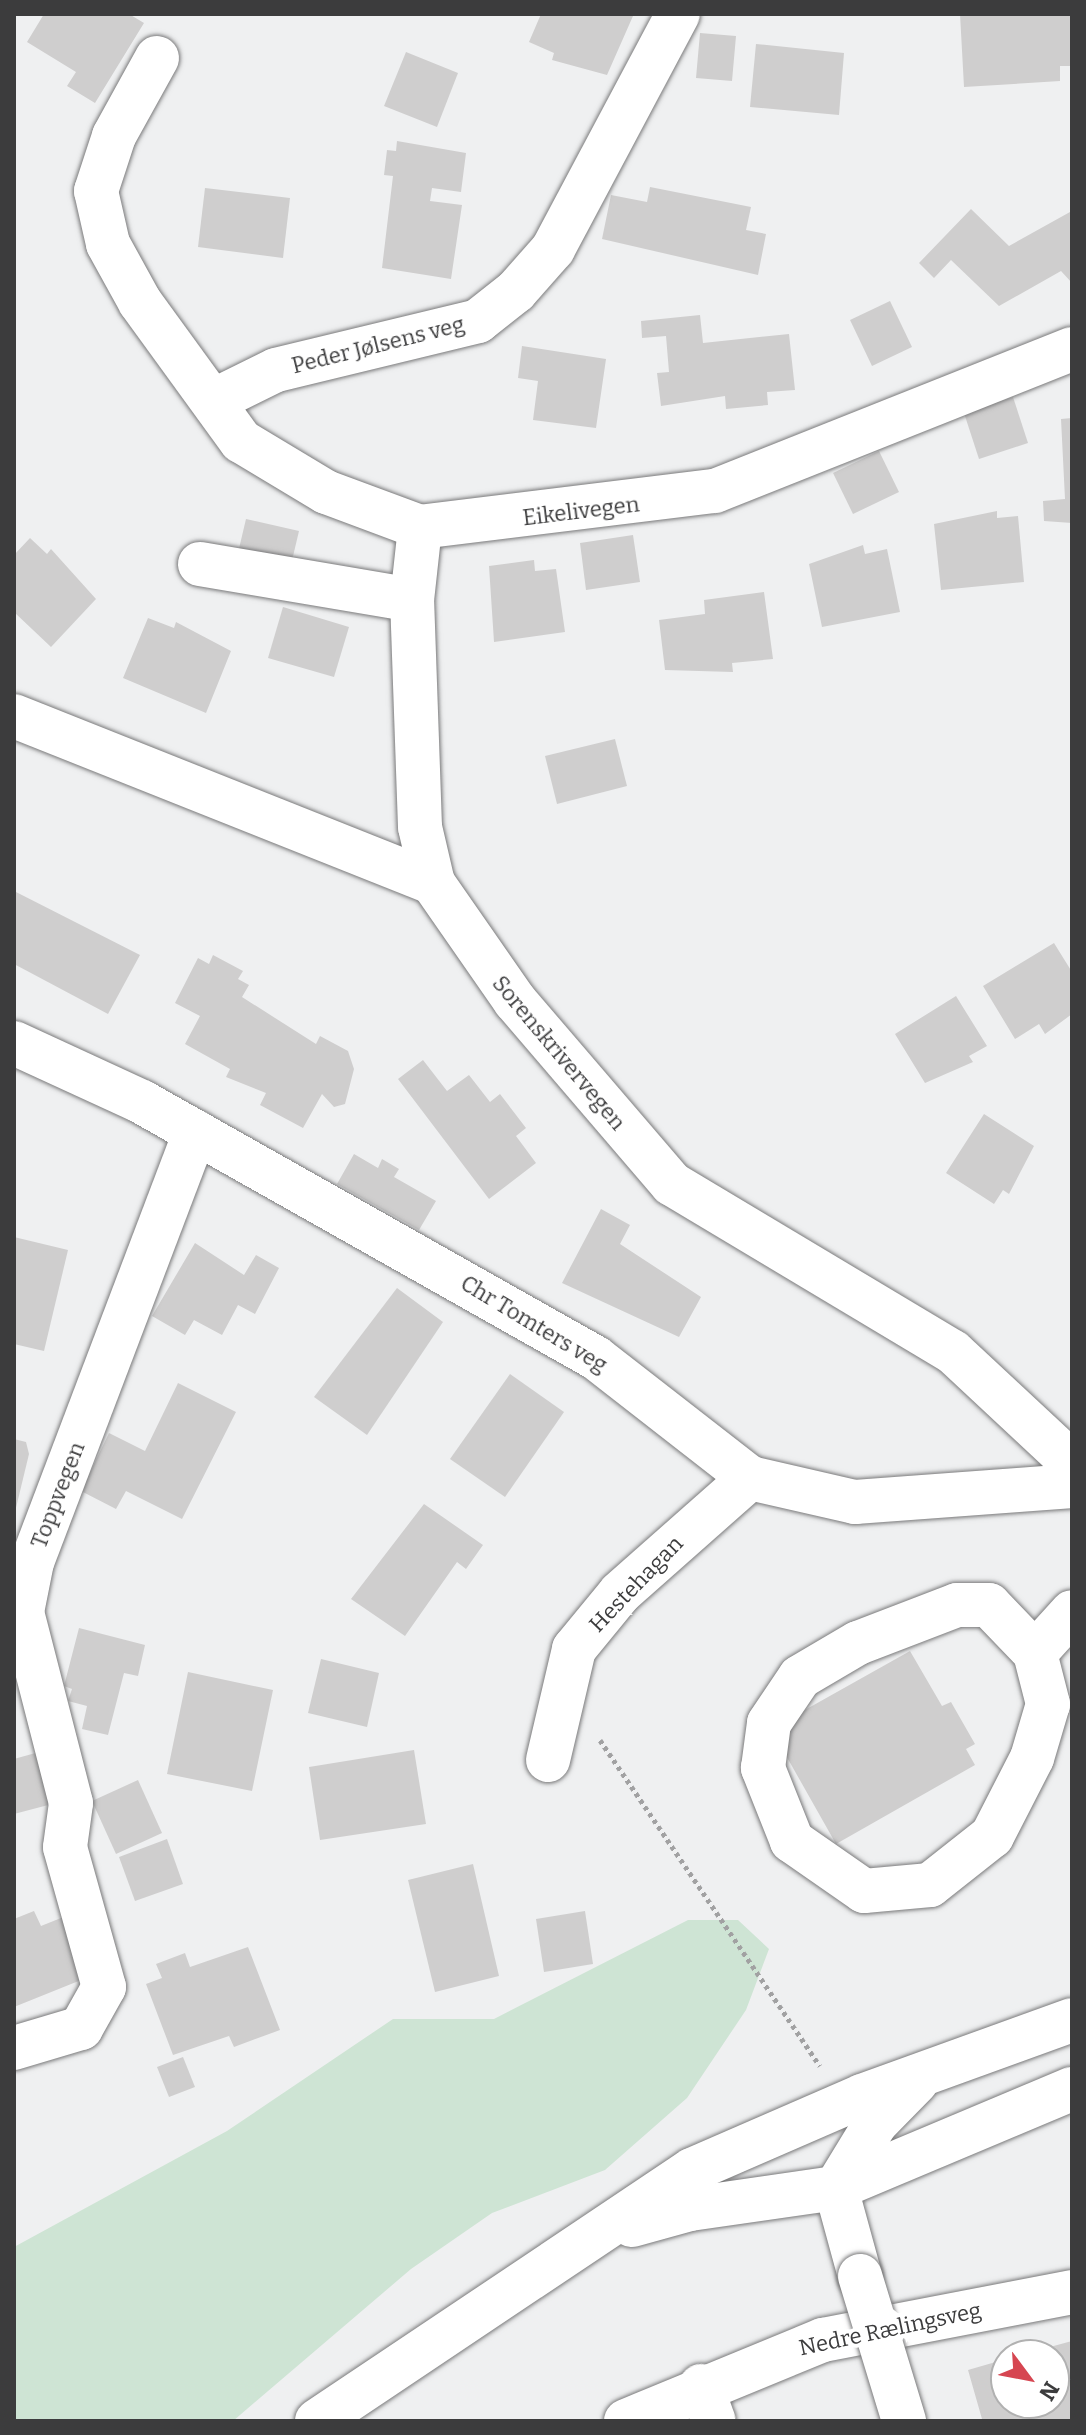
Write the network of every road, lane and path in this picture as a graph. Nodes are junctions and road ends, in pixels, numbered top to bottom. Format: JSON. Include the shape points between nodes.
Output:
{"nodes":[{"id":1,"x":678,"y":14,"type":"edge"},
{"id":2,"x":157,"y":58,"type":"dead end"},
{"id":3,"x":1072,"y":349,"type":"edge"},
{"id":4,"x":213,"y":401,"type":"junction"},
{"id":5,"x":420,"y":527,"type":"junction"},
{"id":6,"x":200,"y":564,"type":"dead end"},
{"id":7,"x":412,"y":600,"type":"junction"},
{"id":8,"x":14,"y":716,"type":"edge"},
{"id":9,"x":433,"y":883,"type":"junction"},
{"id":10,"x":14,"y":1043,"type":"edge"},
{"id":11,"x":195,"y":1132,"type":"junction"},
{"id":12,"x":1072,"y":1463,"type":"edge"},
{"id":13,"x":750,"y":1478,"type":"junction"},
{"id":14,"x":1072,"y":1486,"type":"edge"},
{"id":15,"x":1072,"y":1612,"type":"edge"},
{"id":16,"x":1035,"y":1653,"type":"junction"},
{"id":17,"x":566,"y":1679,"type":"junction"},
{"id":18,"x":548,"y":1760,"type":"dead end"},
{"id":19,"x":1072,"y":2020,"type":"edge"},
{"id":20,"x":14,"y":2048,"type":"edge"},
{"id":21,"x":822,"y":2070,"type":"dead end"},
{"id":22,"x":926,"y":2072,"type":"junction"},
{"id":23,"x":1072,"y":2089,"type":"edge"},
{"id":24,"x":836,"y":2188,"type":"junction"},
{"id":25,"x":599,"y":2235,"type":"junction"},
{"id":26,"x":1072,"y":2292,"type":"edge"},
{"id":27,"x":707,"y":2403,"type":"edge"},
{"id":28,"x":317,"y":2421,"type":"edge"},
{"id":29,"x":626,"y":2421,"type":"edge"},
{"id":30,"x":904,"y":2421,"type":"edge"}],
"edges":[{"from":1,"to":4,"type":"street","name":"Peder Jølsens veg","via":[[553,249],[516,291],[478,321],[276,370]]},
{"from":2,"to":4,"type":"street","via":[[114,136],[98,208],[140,302]]},
{"from":3,"to":5,"type":"street","name":"Eikelivegen","via":[[715,491]]},
{"from":4,"to":5,"type":"street","via":[[241,441],[293,476]]},
{"from":5,"to":7,"type":"street"},
{"from":6,"to":7,"type":"street","via":[[286,584]]},
{"from":7,"to":9,"type":"street","via":[[420,827]]},
{"from":8,"to":9,"type":"street"},
{"from":9,"to":12,"type":"street","name":"Sorenskrivervegen","via":[[515,1001],[672,1184],[953,1352]]},
{"from":10,"to":11,"type":"street","name":"Chr Tomters veg"},
{"from":11,"to":13,"type":"street","name":"Chr Tomters veg","via":[[596,1358]]},
{"from":11,"to":20,"type":"street","name":"Toppvegen","via":[[32,1562],[22,1612],[71,1803],[65,1847],[99,1963],[101,2002],[81,2028]]},
{"from":13,"to":14,"type":"street","name":"Chr Tomters veg","via":[[855,1502]]},
{"from":13,"to":17,"type":"street","name":"Hestehagan","via":[[620,1593],[574,1649]]},
{"from":15,"to":16,"type":"street"},
{"from":16,"to":16,"type":"street","via":[[1048,1704],[1032,1758],[992,1836],[930,1885],[864,1891],[792,1841],[763,1768],[769,1723],[800,1677],[858,1643],[957,1605],[989,1605]]},
{"from":17,"to":18,"type":"street","name":"Hestehagan"},
{"from":17,"to":21,"type":"path","via":[[627,1789]]},
{"from":19,"to":22,"type":"street"},
{"from":22,"to":24,"type":"street","via":[[875,2124]]},
{"from":22,"to":25,"type":"street","via":[[692,2170]]},
{"from":23,"to":24,"type":"street"},
{"from":24,"to":25,"type":"street","via":[[690,2209]]},
{"from":24,"to":30,"type":"street","bridge":true},
{"from":25,"to":28,"type":"street"},
{"from":26,"to":27,"type":"street","name":"Nedre Rælingsveg","via":[[823,2340]]},
{"from":27,"to":29,"type":"street","name":"Nedre Rælingsveg"}]}
